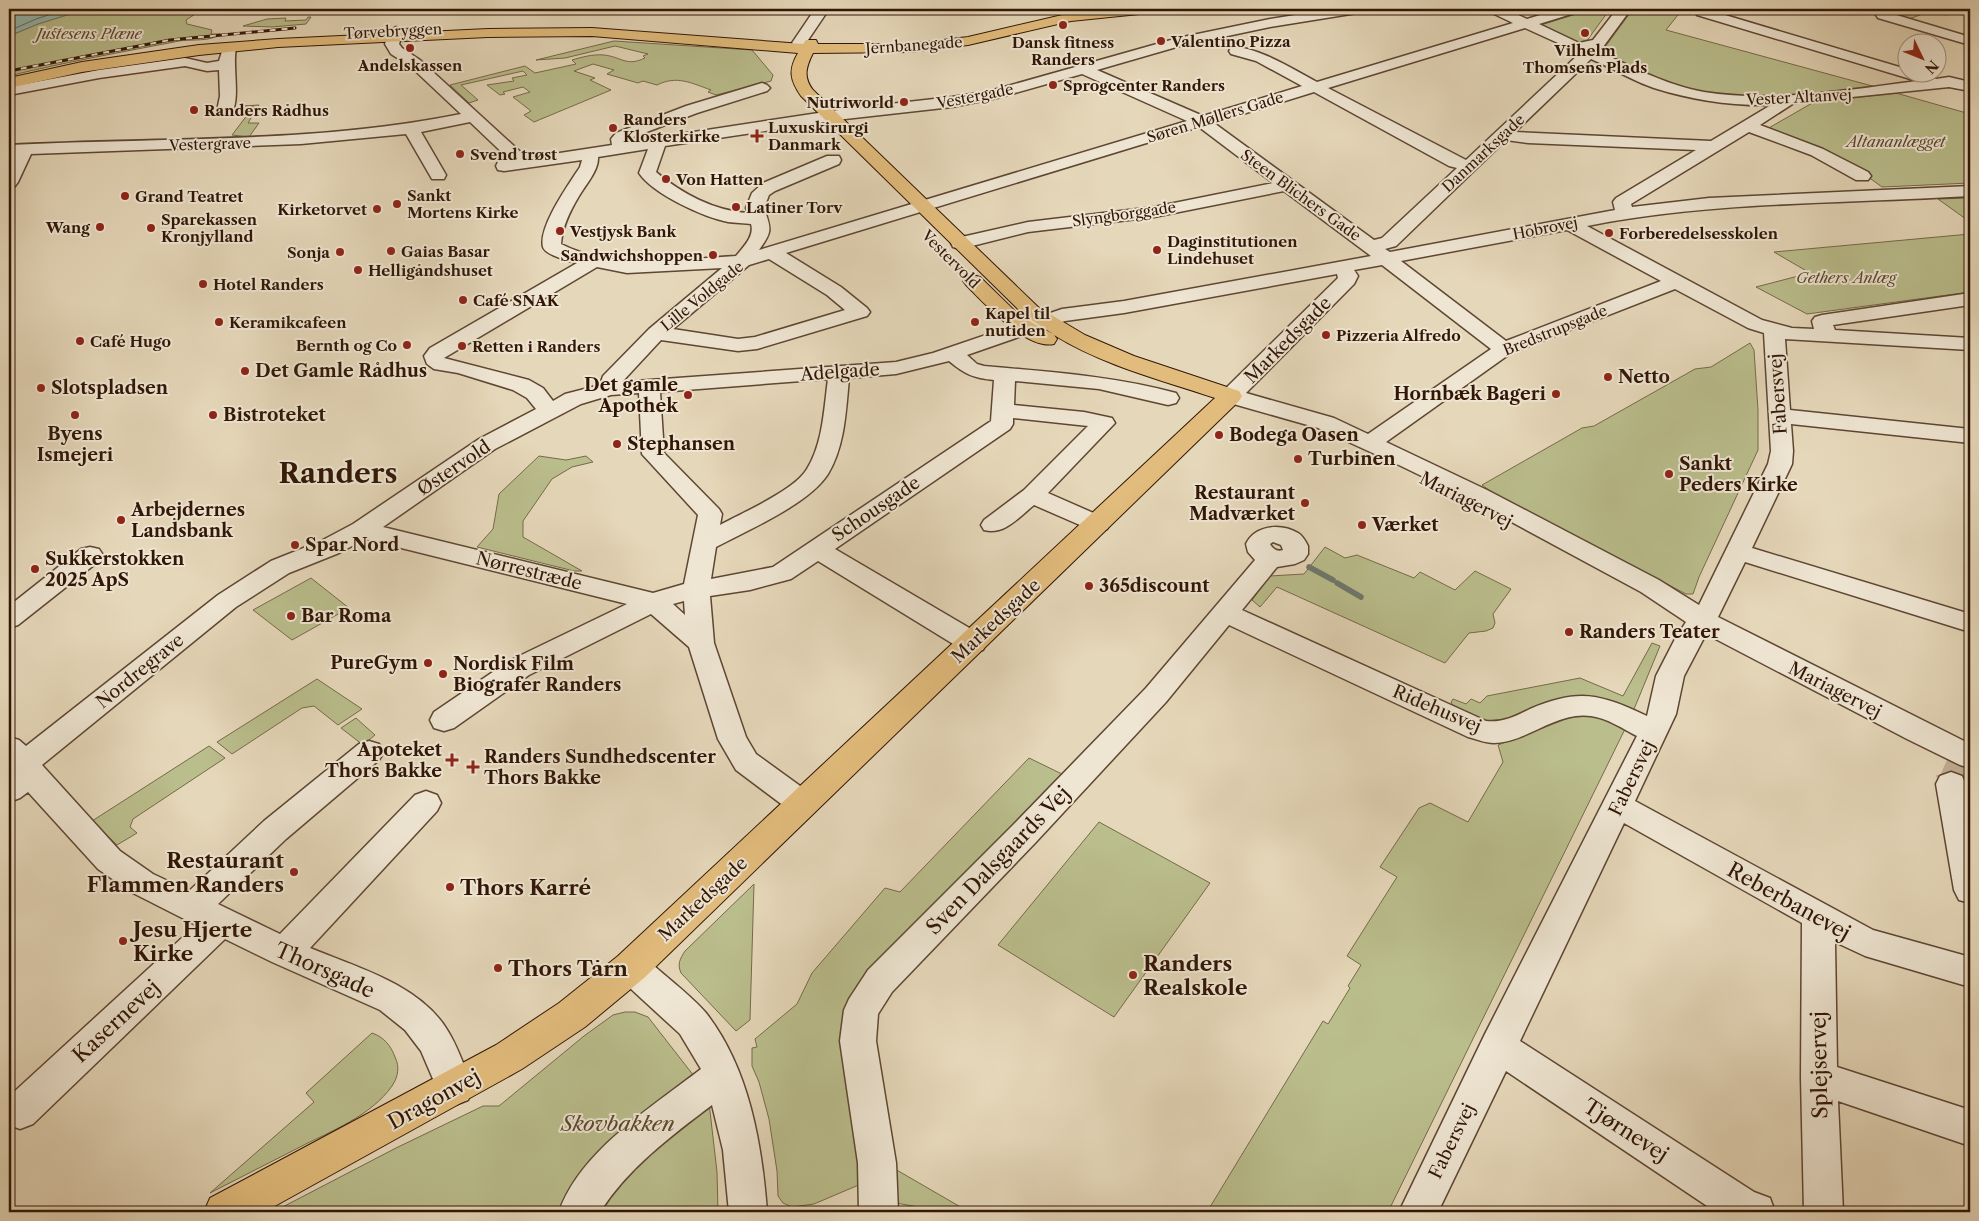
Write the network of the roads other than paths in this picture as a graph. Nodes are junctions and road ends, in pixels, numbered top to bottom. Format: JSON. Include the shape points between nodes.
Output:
{"nodes":[{"id":1,"x":1115,"y":9,"type":"edge"},
{"id":2,"x":1149,"y":9,"type":"edge"},
{"id":3,"x":1357,"y":9,"type":"edge"},
{"id":4,"x":1495,"y":9,"type":"edge"},
{"id":5,"x":1573,"y":9,"type":"edge"},
{"id":6,"x":1624,"y":9,"type":"edge"},
{"id":7,"x":821,"y":10,"type":"edge"},
{"id":8,"x":1322,"y":11,"type":"edge"},
{"id":9,"x":1702,"y":12,"type":"dead end"},
{"id":10,"x":1883,"y":14,"type":"dead end"},
{"id":11,"x":1525,"y":22,"type":"junction"},
{"id":12,"x":395,"y":34,"type":"junction"},
{"id":13,"x":1970,"y":41,"type":"edge"},
{"id":14,"x":803,"y":46,"type":"junction"},
{"id":15,"x":230,"y":47,"type":"junction"},
{"id":16,"x":1584,"y":50,"type":"junction"},
{"id":17,"x":1236,"y":51,"type":"dead end"},
{"id":18,"x":225,"y":65,"type":"junction"},
{"id":19,"x":1083,"y":69,"type":"junction"},
{"id":20,"x":9,"y":78,"type":"edge"},
{"id":21,"x":783,"y":78,"type":"dead end"},
{"id":22,"x":9,"y":82,"type":"edge"},
{"id":23,"x":1967,"y":82,"type":"edge"},
{"id":24,"x":1938,"y":83,"type":"junction"},
{"id":25,"x":1316,"y":87,"type":"junction"},
{"id":26,"x":762,"y":88,"type":"dead end"},
{"id":27,"x":9,"y":91,"type":"edge"},
{"id":28,"x":1783,"y":100,"type":"junction"},
{"id":29,"x":795,"y":103,"type":"dead end"},
{"id":30,"x":225,"y":111,"type":"dead end"},
{"id":31,"x":831,"y":116,"type":"junction"},
{"id":32,"x":471,"y":117,"type":"junction"},
{"id":33,"x":811,"y":119,"type":"junction"},
{"id":34,"x":1201,"y":121,"type":"junction"},
{"id":35,"x":1747,"y":126,"type":"junction"},
{"id":36,"x":411,"y":129,"type":"junction"},
{"id":37,"x":1503,"y":135,"type":"junction"},
{"id":38,"x":658,"y":143,"type":"junction"},
{"id":39,"x":1666,"y":144,"type":"junction"},
{"id":40,"x":1714,"y":146,"type":"junction"},
{"id":41,"x":621,"y":148,"type":"junction"},
{"id":42,"x":16,"y":150,"type":"edge"},
{"id":43,"x":589,"y":153,"type":"junction"},
{"id":44,"x":1693,"y":159,"type":"junction"},
{"id":45,"x":833,"y":160,"type":"dead end"},
{"id":46,"x":523,"y":163,"type":"junction"},
{"id":47,"x":504,"y":166,"type":"dead end"},
{"id":48,"x":1468,"y":167,"type":"junction"},
{"id":49,"x":438,"y":175,"type":"dead end"},
{"id":50,"x":1862,"y":176,"type":"dead end"},
{"id":51,"x":9,"y":182,"type":"edge"},
{"id":52,"x":1288,"y":185,"type":"junction"},
{"id":53,"x":1970,"y":191,"type":"edge"},
{"id":54,"x":913,"y":209,"type":"junction"},
{"id":55,"x":1625,"y":213,"type":"junction"},
{"id":56,"x":758,"y":219,"type":"junction"},
{"id":57,"x":1568,"y":223,"type":"junction"},
{"id":58,"x":960,"y":243,"type":"junction"},
{"id":59,"x":1372,"y":246,"type":"junction"},
{"id":60,"x":771,"y":252,"type":"junction"},
{"id":61,"x":1387,"y":258,"type":"junction"},
{"id":62,"x":592,"y":262,"type":"junction"},
{"id":63,"x":742,"y":262,"type":"junction"},
{"id":64,"x":1342,"y":268,"type":"junction"},
{"id":65,"x":1675,"y":282,"type":"junction"},
{"id":66,"x":1970,"y":299,"type":"edge"},
{"id":67,"x":1040,"y":325,"type":"junction"},
{"id":68,"x":1774,"y":330,"type":"junction"},
{"id":69,"x":656,"y":333,"type":"junction"},
{"id":70,"x":1826,"y":336,"type":"junction"},
{"id":71,"x":1970,"y":344,"type":"edge"},
{"id":72,"x":1504,"y":349,"type":"junction"},
{"id":73,"x":953,"y":353,"type":"junction"},
{"id":74,"x":839,"y":372,"type":"junction"},
{"id":75,"x":1005,"y":374,"type":"junction"},
{"id":76,"x":649,"y":386,"type":"junction"},
{"id":77,"x":611,"y":392,"type":"junction"},
{"id":78,"x":1168,"y":398,"type":"dead end"},
{"id":79,"x":1226,"y":401,"type":"junction"},
{"id":80,"x":1003,"y":410,"type":"junction"},
{"id":81,"x":550,"y":412,"type":"junction"},
{"id":82,"x":1780,"y":416,"type":"junction"},
{"id":83,"x":1970,"y":436,"type":"edge"},
{"id":84,"x":1370,"y":443,"type":"junction"},
{"id":85,"x":1032,"y":495,"type":"junction"},
{"id":86,"x":1098,"y":524,"type":"junction"},
{"id":87,"x":993,"y":525,"type":"dead end"},
{"id":88,"x":362,"y":530,"type":"junction"},
{"id":89,"x":706,"y":542,"type":"junction"},
{"id":90,"x":817,"y":549,"type":"junction"},
{"id":91,"x":1739,"y":552,"type":"junction"},
{"id":92,"x":90,"y":555,"type":"dead end"},
{"id":93,"x":1271,"y":558,"type":"dead end"},
{"id":94,"x":255,"y":582,"type":"joint"},
{"id":95,"x":696,"y":589,"type":"junction"},
{"id":96,"x":654,"y":602,"type":"junction"},
{"id":97,"x":1226,"y":613,"type":"junction"},
{"id":98,"x":9,"y":619,"type":"edge"},
{"id":99,"x":1702,"y":620,"type":"junction"},
{"id":100,"x":1970,"y":623,"type":"edge"},
{"id":101,"x":701,"y":643,"type":"junction"},
{"id":102,"x":973,"y":643,"type":"junction"},
{"id":103,"x":444,"y":720,"type":"dead end"},
{"id":104,"x":1654,"y":732,"type":"junction"},
{"id":105,"x":369,"y":752,"type":"dead end"},
{"id":106,"x":1962,"y":765,"type":"edge"},
{"id":107,"x":18,"y":769,"type":"edge"},
{"id":108,"x":426,"y":803,"type":"dead end"},
{"id":109,"x":803,"y":804,"type":"junction"},
{"id":110,"x":1618,"y":807,"type":"junction"},
{"id":111,"x":1970,"y":890,"type":"edge"},
{"id":112,"x":206,"y":915,"type":"junction"},
{"id":113,"x":1818,"y":918,"type":"junction"},
{"id":114,"x":284,"y":952,"type":"junction"},
{"id":115,"x":631,"y":967,"type":"junction"},
{"id":116,"x":1970,"y":972,"type":"edge"},
{"id":117,"x":1498,"y":1046,"type":"junction"},
{"id":118,"x":722,"y":1075,"type":"junction"},
{"id":119,"x":1818,"y":1078,"type":"junction"},
{"id":120,"x":455,"y":1088,"type":"junction"},
{"id":121,"x":9,"y":1107,"type":"edge"},
{"id":122,"x":1970,"y":1128,"type":"edge"},
{"id":123,"x":224,"y":1212,"type":"edge"},
{"id":124,"x":578,"y":1212,"type":"edge"},
{"id":125,"x":748,"y":1212,"type":"edge"},
{"id":126,"x":878,"y":1212,"type":"edge"},
{"id":127,"x":1418,"y":1212,"type":"edge"},
{"id":128,"x":1756,"y":1212,"type":"edge"},
{"id":129,"x":1823,"y":1212,"type":"edge"}],
"edges":[{"from":1,"to":14,"type":"main road","name":"Jernbanegade","via":[[1060,16],[938,42]]},
{"from":2,"to":14,"type":"main road","name":"Jernbanegade","via":[[1070,17],[941,45],[888,49]]},
{"from":3,"to":8,"type":"street","name":"Vestergade"},
{"from":4,"to":11,"type":"street","name":"Vester Altanvej"},
{"from":5,"to":11,"type":"street"},
{"from":6,"to":16,"type":"street","via":[[1598,44]]},
{"from":7,"to":14,"type":"street","via":[[816,31]]},
{"from":8,"to":19,"type":"street","name":"Vestergade","via":[[1187,40]]},
{"from":9,"to":24,"type":"street"},
{"from":10,"to":13,"type":"street"},
{"from":11,"to":16,"type":"street","name":"Vester Altanvej"},
{"from":11,"to":25,"type":"street","name":"Søren Møllers Gade"},
{"from":12,"to":14,"type":"main road","name":"Tørvebryggen","via":[[592,32]]},
{"from":12,"to":15,"type":"main road","name":"Tørvebryggen"},
{"from":12,"to":20,"type":"main road","name":"Tørvebryggen","via":[[211,42],[104,58]]},
{"from":12,"to":32,"type":"street","via":[[392,44],[396,50],[415,63]]},
{"from":14,"to":21,"type":"main road"},
{"from":14,"to":31,"type":"main road","name":"Vestervold","via":[[798,80]]},
{"from":15,"to":18,"type":"street"},
{"from":15,"to":22,"type":"main road","name":"Tørvebryggen","via":[[117,61]]},
{"from":16,"to":28,"type":"street","name":"Vester Altanvej","via":[[1658,84],[1681,91],[1728,100]]},
{"from":16,"to":37,"type":"street","name":"Danmarksgade","via":[[1584,57]]},
{"from":17,"to":25,"type":"street","via":[[1261,58]]},
{"from":18,"to":27,"type":"street","via":[[206,67],[185,62]]},
{"from":18,"to":30,"type":"street","via":[[228,104]]},
{"from":19,"to":31,"type":"street","name":"Vestergade","via":[[952,102]]},
{"from":19,"to":34,"type":"street","name":"Steen Blichers Gade"},
{"from":23,"to":24,"type":"street","name":"Vester Altanvej"},
{"from":24,"to":28,"type":"street","name":"Vester Altanvej"},
{"from":25,"to":34,"type":"street","name":"Søren Møllers Gade"},
{"from":25,"to":48,"type":"street"},
{"from":26,"to":41,"type":"street","via":[[721,99],[622,136],[619,139]]},
{"from":28,"to":35,"type":"street","via":[[1786,102]]},
{"from":29,"to":33,"type":"main road","name":"Vestervold"},
{"from":31,"to":33,"type":"street","name":"Vestergade"},
{"from":31,"to":54,"type":"main road","name":"Vestervold"},
{"from":32,"to":36,"type":"street","name":"Vestergrave"},
{"from":32,"to":46,"type":"street"},
{"from":33,"to":38,"type":"street","name":"Vestergade"},
{"from":33,"to":54,"type":"main road","name":"Vestervold"},
{"from":34,"to":52,"type":"street","name":"Steen Blichers Gade"},
{"from":34,"to":54,"type":"street","name":"Søren Møllers Gade"},
{"from":35,"to":40,"type":"street"},
{"from":35,"to":50,"type":"street","via":[[1817,152]]},
{"from":36,"to":42,"type":"street","name":"Vestergrave","via":[[232,143]]},
{"from":36,"to":49,"type":"street"},
{"from":37,"to":39,"type":"street"},
{"from":37,"to":48,"type":"street","name":"Danmarksgade"},
{"from":38,"to":41,"type":"street","name":"Vestergade"},
{"from":38,"to":56,"type":"street","via":[[647,173],[665,188],[729,217]]},
{"from":39,"to":40,"type":"street"},
{"from":39,"to":44,"type":"street"},
{"from":40,"to":44,"type":"street"},
{"from":41,"to":43,"type":"street","name":"Vestergade"},
{"from":42,"to":51,"type":"street","via":[[17,168]]},
{"from":43,"to":46,"type":"street","name":"Vestergade"},
{"from":43,"to":62,"type":"street","via":[[588,167],[554,224],[551,237],[552,247]]},
{"from":44,"to":55,"type":"street","via":[[1622,202]]},
{"from":45,"to":56,"type":"street","via":[[769,186],[761,193],[755,208]]},
{"from":46,"to":47,"type":"street","name":"Vestergade"},
{"from":48,"to":59,"type":"street","name":"Danmarksgade","via":[[1389,242]]},
{"from":52,"to":58,"type":"street","name":"Slyngborggade","via":[[1154,212],[1028,227]]},
{"from":52,"to":59,"type":"street","name":"Steen Blichers Gade"},
{"from":53,"to":55,"type":"street","name":"Hobrovej","via":[[1709,203]]},
{"from":54,"to":58,"type":"main road","name":"Vestervold"},
{"from":54,"to":60,"type":"street","name":"Lille Voldgade"},
{"from":54,"to":67,"type":"main road","name":"Vestervold","via":[[959,267],[1013,320]]},
{"from":55,"to":57,"type":"street","name":"Hobrovej"},
{"from":56,"to":63,"type":"street","via":[[762,229],[760,236]]},
{"from":57,"to":61,"type":"street","name":"Hobrovej"},
{"from":57,"to":65,"type":"street"},
{"from":58,"to":67,"type":"main road","name":"Vestervold","via":[[1031,311]]},
{"from":59,"to":61,"type":"street","name":"Steen Blichers Gade"},
{"from":60,"to":63,"type":"street","name":"Lille Voldgade"},
{"from":60,"to":69,"type":"street","via":[[834,291],[860,312],[757,343],[738,345]]},
{"from":61,"to":64,"type":"street","name":"Hobrovej"},
{"from":61,"to":72,"type":"street","name":"Steen Blichers Gade"},
{"from":62,"to":63,"type":"street","via":[[627,267]]},
{"from":62,"to":81,"type":"street","via":[[434,356],[441,365],[460,367],[521,386],[535,393]]},
{"from":63,"to":69,"type":"street","name":"Lille Voldgade"},
{"from":64,"to":67,"type":"street","name":"Hobrovej"},
{"from":64,"to":79,"type":"street","name":"Markedsgade","via":[[1348,280]]},
{"from":65,"to":68,"type":"street","via":[[1755,324]]},
{"from":65,"to":72,"type":"street","name":"Bredstrupsgade"},
{"from":66,"to":70,"type":"street","via":[[1822,321]]},
{"from":67,"to":73,"type":"street","name":"Adelgade"},
{"from":67,"to":79,"type":"main road","name":"Vestervold"},
{"from":68,"to":70,"type":"street"},
{"from":68,"to":82,"type":"street","name":"Fabersvej"},
{"from":69,"to":77,"type":"street","name":"Lille Voldgade","via":[[611,381]]},
{"from":70,"to":71,"type":"street"},
{"from":72,"to":84,"type":"street","name":"Bredstrupsgade"},
{"from":73,"to":74,"type":"street","name":"Adelgade","via":[[896,368]]},
{"from":73,"to":75,"type":"street","via":[[970,368]]},
{"from":74,"to":76,"type":"street","name":"Adelgade"},
{"from":74,"to":89,"type":"street","via":[[831,437],[817,474],[798,492]]},
{"from":75,"to":78,"type":"street","via":[[1118,386]]},
{"from":75,"to":80,"type":"street","name":"Schousgade"},
{"from":76,"to":77,"type":"street","name":"Adelgade"},
{"from":76,"to":89,"type":"street","via":[[653,454],[710,514]]},
{"from":77,"to":81,"type":"street","name":"Østervold"},
{"from":79,"to":84,"type":"street","name":"Mariagervej","via":[[1310,418]]},
{"from":79,"to":86,"type":"main road","name":"Markedsgade"},
{"from":79,"to":99,"type":"street","name":"Mariagervej","via":[[1312,430],[1379,458],[1479,506],[1641,595]]},
{"from":80,"to":85,"type":"street","via":[[1104,423]]},
{"from":80,"to":90,"type":"street","name":"Schousgade","via":[[1002,424]]},
{"from":81,"to":88,"type":"street","name":"Østervold","via":[[487,444]]},
{"from":82,"to":83,"type":"street"},
{"from":82,"to":91,"type":"street","name":"Fabersvej","via":[[1780,464]]},
{"from":84,"to":99,"type":"street","name":"Mariagervej","via":[[1633,577]]},
{"from":85,"to":86,"type":"street"},
{"from":85,"to":87,"type":"street"},
{"from":86,"to":102,"type":"main road","name":"Markedsgade"},
{"from":88,"to":94,"type":"street","name":"Østervold"},
{"from":88,"to":96,"type":"street","name":"Nørrestræde"},
{"from":89,"to":95,"type":"street"},
{"from":90,"to":95,"type":"street","name":"Schousgade","via":[[782,572],[766,578]]},
{"from":90,"to":102,"type":"street"},
{"from":91,"to":99,"type":"street","name":"Fabersvej"},
{"from":91,"to":100,"type":"street"},
{"from":92,"to":98,"type":"street"},
{"from":93,"to":97,"type":"street","name":"Sven Dalsgaards Vej"},
{"from":94,"to":107,"type":"street","name":"Nordregrave"},
{"from":95,"to":96,"type":"street","via":[[671,594]]},
{"from":95,"to":101,"type":"street"},
{"from":96,"to":101,"type":"street"},
{"from":96,"to":103,"type":"street","via":[[519,668]]},
{"from":97,"to":104,"type":"street","name":"Ridehusvej","via":[[1478,730],[1494,733],[1507,730],[1569,706],[1583,704]]},
{"from":97,"to":126,"type":"street","name":"Sven Dalsgaards Vej","via":[[1156,696],[880,981],[862,1010],[858,1040],[877,1163]]},
{"from":99,"to":104,"type":"street","name":"Fabersvej","via":[[1688,639],[1670,676],[1662,714]]},
{"from":99,"to":106,"type":"street","name":"Mariagervej"},
{"from":101,"to":109,"type":"street","via":[[732,739],[746,762]]},
{"from":102,"to":109,"type":"main road","name":"Markedsgade"},
{"from":104,"to":110,"type":"street","name":"Fabersvej"},
{"from":105,"to":112,"type":"street","via":[[275,830]]},
{"from":106,"to":111,"type":"street"},
{"from":107,"to":112,"type":"street","name":"Thorsgade","via":[[110,860],[142,883]]},
{"from":108,"to":114,"type":"street"},
{"from":109,"to":115,"type":"main road","name":"Markedsgade"},
{"from":110,"to":113,"type":"street","name":"Reberbanevej"},
{"from":110,"to":117,"type":"street","name":"Fabersvej"},
{"from":112,"to":114,"type":"street","name":"Thorsgade"},
{"from":112,"to":121,"type":"street","name":"Kasernevej","via":[[20,1111]]},
{"from":113,"to":116,"type":"street","name":"Reberbanevej","via":[[1865,942]]},
{"from":113,"to":119,"type":"street","name":"Splejservej"},
{"from":114,"to":120,"type":"street","name":"Thorsgade","via":[[392,999],[417,1019],[434,1040]]},
{"from":115,"to":118,"type":"street","via":[[692,1023],[713,1054]]},
{"from":115,"to":120,"type":"main road","name":"Dragonvej","via":[[572,1015]]},
{"from":117,"to":127,"type":"street","name":"Fabersvej"},
{"from":117,"to":128,"type":"street","name":"Tjørnevej","via":[[1744,1208]]},
{"from":118,"to":124,"type":"street","via":[[642,1137],[608,1169]]},
{"from":118,"to":125,"type":"street","via":[[742,1150]]},
{"from":119,"to":122,"type":"street"},
{"from":119,"to":129,"type":"street","name":"Splejservej"},
{"from":120,"to":123,"type":"main road","name":"Dragonvej"}]}
